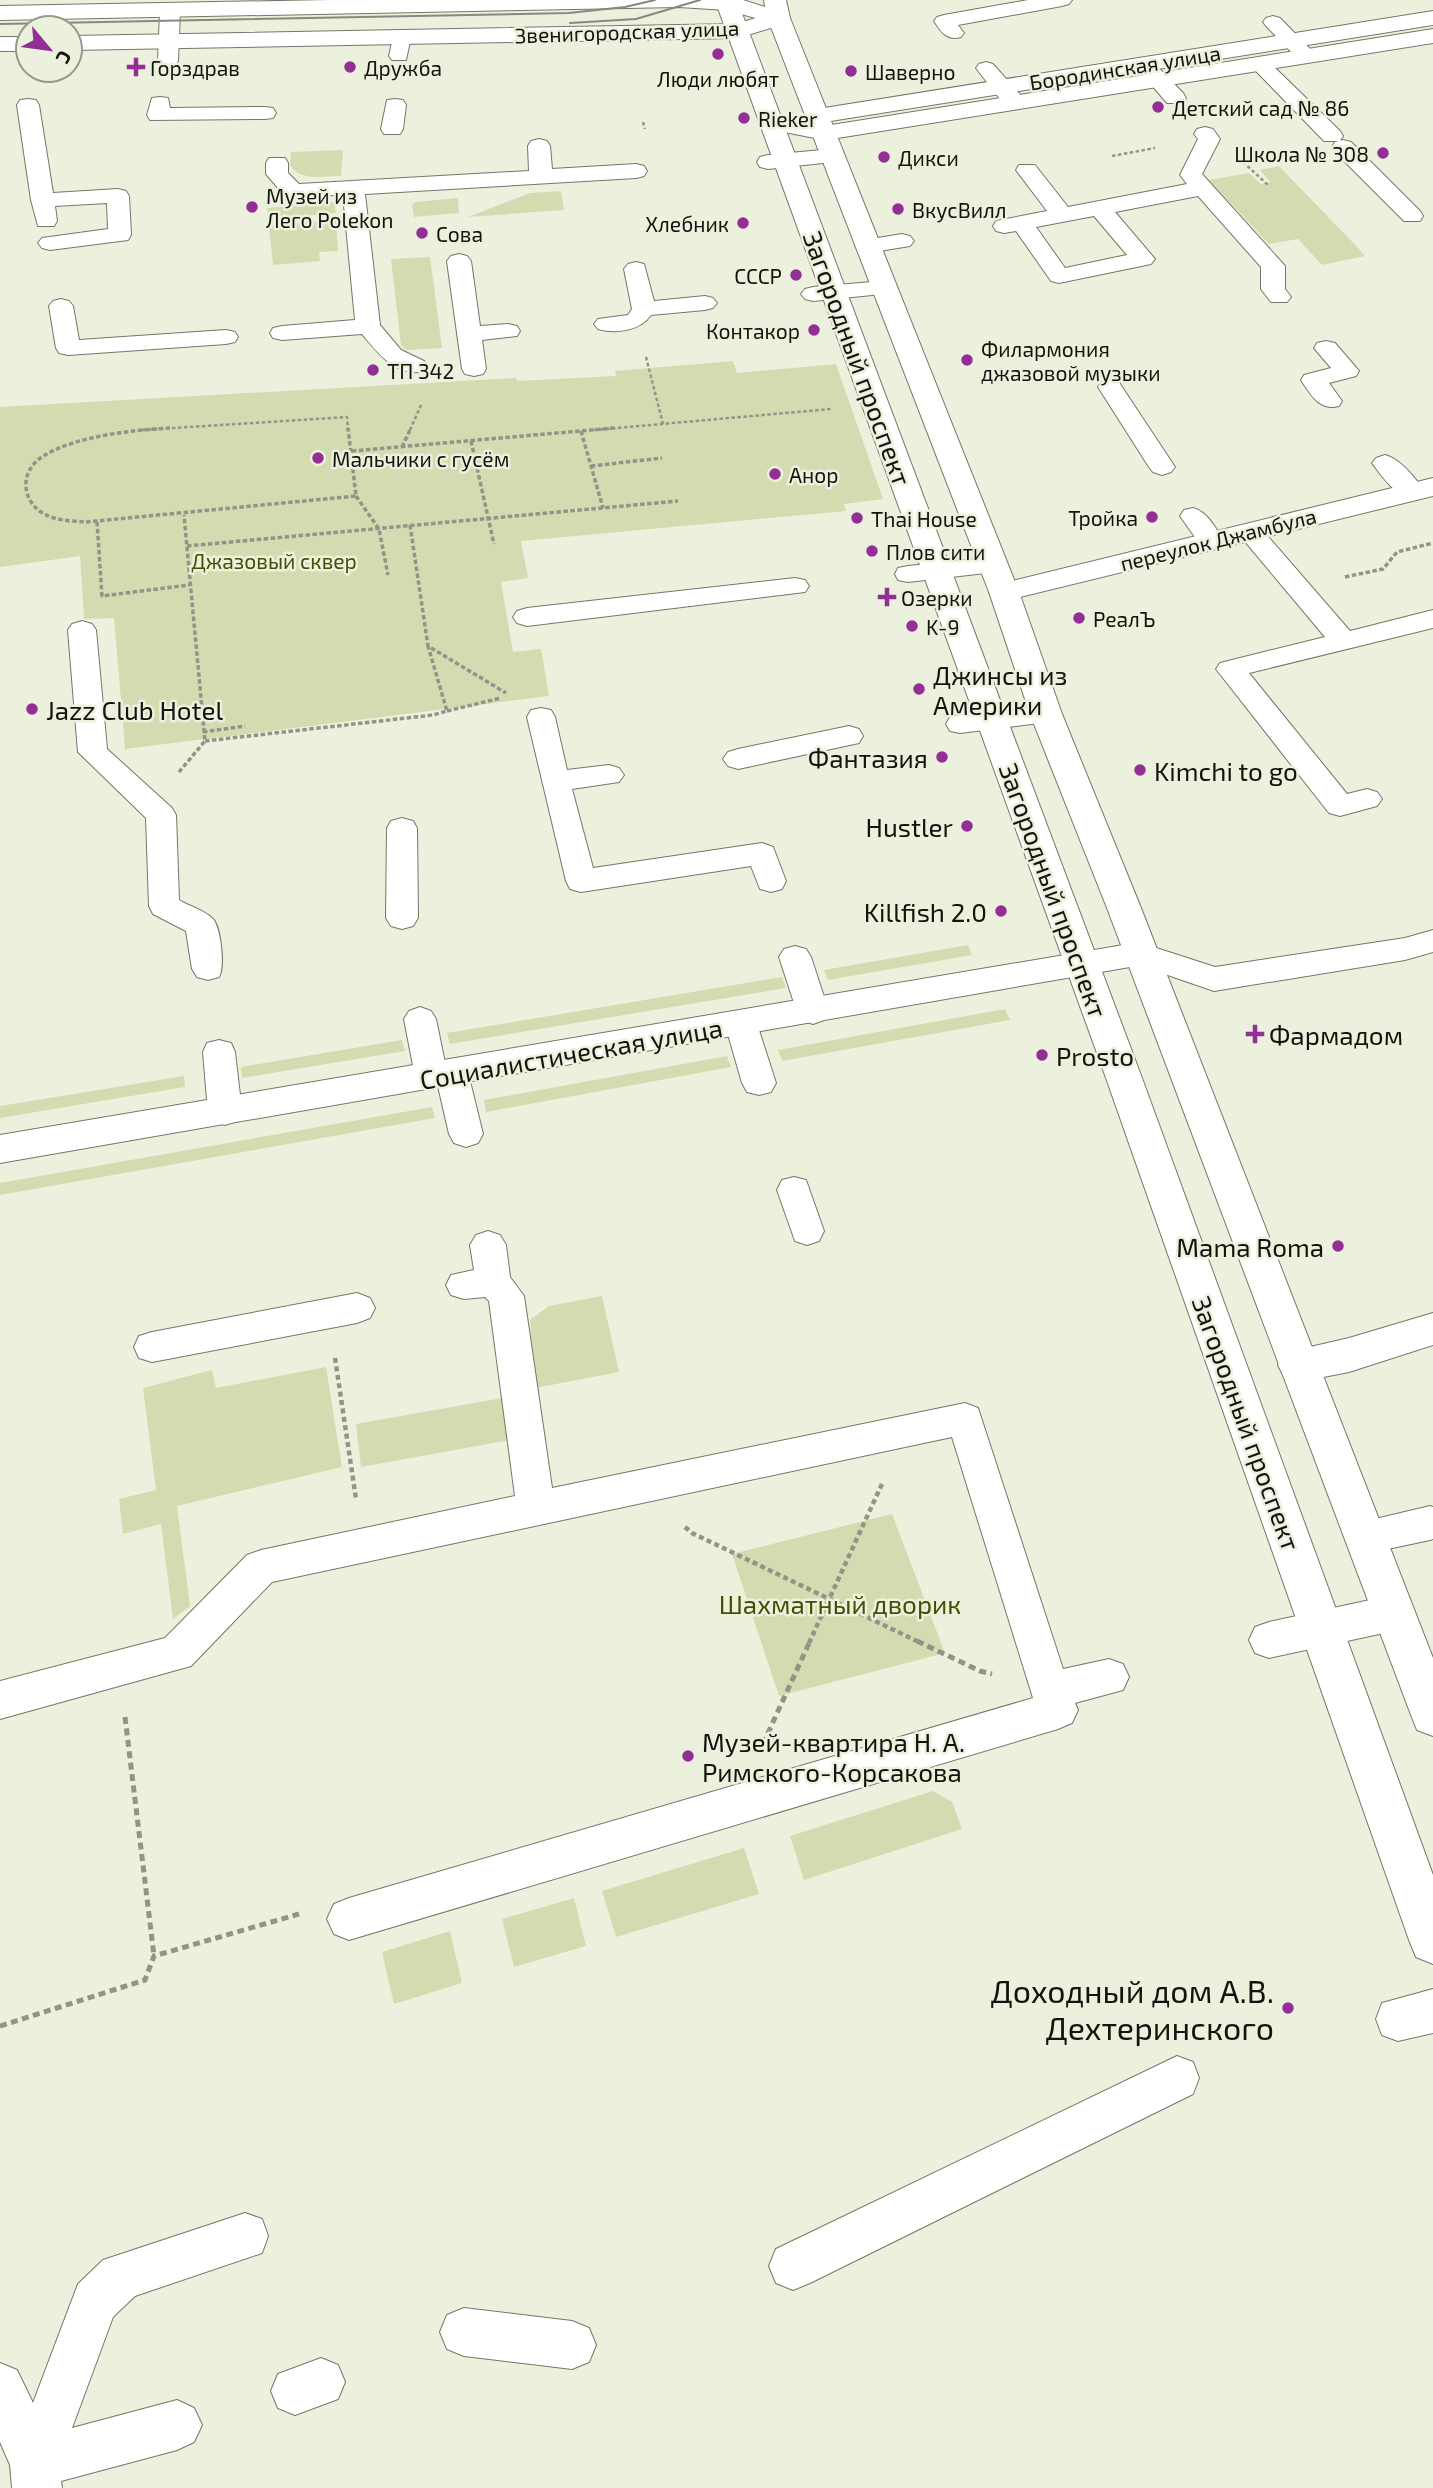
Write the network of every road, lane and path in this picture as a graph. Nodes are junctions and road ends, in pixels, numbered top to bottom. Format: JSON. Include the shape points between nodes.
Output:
{"nodes":[{"id":1,"x":680,"y":0,"type":"edge"},
{"id":2,"x":1062,"y":0,"type":"edge"},
{"id":3,"x":402,"y":3,"type":"edge"},
{"id":4,"x":777,"y":9,"type":"edge"},
{"id":5,"x":170,"y":11,"type":"junction"},
{"id":6,"x":731,"y":11,"type":"edge"},
{"id":7,"x":84,"y":18,"type":"edge"},
{"id":8,"x":1433,"y":18,"type":"edge"},
{"id":9,"x":1273,"y":22,"type":"dead end"},
{"id":10,"x":954,"y":33,"type":"dead end"},
{"id":11,"x":1433,"y":36,"type":"edge"},
{"id":12,"x":84,"y":44,"type":"edge"},
{"id":13,"x":1298,"y":49,"type":"junction"},
{"id":14,"x":169,"y":51,"type":"junction"},
{"id":15,"x":1260,"y":64,"type":"junction"},
{"id":16,"x":986,"y":68,"type":"dead end"},
{"id":17,"x":1152,"y":72,"type":"junction"},
{"id":18,"x":1008,"y":95,"type":"junction"},
{"id":19,"x":1175,"y":98,"type":"dead end"},
{"id":20,"x":160,"y":103,"type":"dead end"},
{"id":21,"x":28,"y":105,"type":"dead end"},
{"id":22,"x":395,"y":105,"type":"dead end"},
{"id":23,"x":265,"y":113,"type":"dead end"},
{"id":24,"x":643,"y":122,"type":"dead end"},
{"id":25,"x":772,"y":123,"type":"junction"},
{"id":26,"x":393,"y":129,"type":"dead end"},
{"id":27,"x":645,"y":129,"type":"dead end"},
{"id":28,"x":1205,"y":134,"type":"dead end"},
{"id":29,"x":825,"y":135,"type":"junction"},
{"id":30,"x":539,"y":146,"type":"dead end"},
{"id":31,"x":777,"y":161,"type":"junction"},
{"id":32,"x":277,"y":163,"type":"dead end"},
{"id":33,"x":1250,"y":166,"type":"dead end"},
{"id":34,"x":1027,"y":170,"type":"dead end"},
{"id":35,"x":636,"y":172,"type":"dead end"},
{"id":36,"x":541,"y":178,"type":"junction"},
{"id":37,"x":1268,"y":185,"type":"dead end"},
{"id":38,"x":353,"y":187,"type":"junction"},
{"id":39,"x":1203,"y":188,"type":"junction"},
{"id":40,"x":42,"y":200,"type":"junction"},
{"id":41,"x":1101,"y":209,"type":"junction"},
{"id":42,"x":1063,"y":216,"type":"junction"},
{"id":43,"x":1412,"y":216,"type":"dead end"},
{"id":44,"x":902,"y":242,"type":"dead end"},
{"id":45,"x":867,"y":246,"type":"junction"},
{"id":46,"x":458,"y":261,"type":"dead end"},
{"id":47,"x":636,"y":269,"type":"dead end"},
{"id":48,"x":884,"y":288,"type":"junction"},
{"id":49,"x":823,"y":293,"type":"junction"},
{"id":50,"x":1279,"y":297,"type":"dead end"},
{"id":51,"x":705,"y":303,"type":"dead end"},
{"id":52,"x":61,"y":306,"type":"dead end"},
{"id":53,"x":644,"y":309,"type":"junction"},
{"id":54,"x":606,"y":324,"type":"dead end"},
{"id":55,"x":368,"y":326,"type":"junction"},
{"id":56,"x":508,"y":331,"type":"dead end"},
{"id":57,"x":282,"y":333,"type":"dead end"},
{"id":58,"x":469,"y":334,"type":"junction"},
{"id":59,"x":226,"y":337,"type":"dead end"},
{"id":60,"x":1326,"y":348,"type":"dead end"},
{"id":61,"x":415,"y":366,"type":"dead end"},
{"id":62,"x":650,"y":368,"type":"dead end"},
{"id":63,"x":474,"y":369,"type":"dead end"},
{"id":64,"x":1110,"y":387,"type":"dead end"},
{"id":65,"x":425,"y":396,"type":"dead end"},
{"id":66,"x":1330,"y":401,"type":"dead end"},
{"id":67,"x":839,"y":409,"type":"dead end"},
{"id":68,"x":663,"y":424,"type":"junction"},
{"id":69,"x":581,"y":431,"type":"junction"},
{"id":70,"x":471,"y":441,"type":"junction"},
{"id":71,"x":402,"y":447,"type":"junction"},
{"id":72,"x":352,"y":451,"type":"junction"},
{"id":73,"x":662,"y":458,"type":"dead end"},
{"id":74,"x":1385,"y":463,"type":"dead end"},
{"id":75,"x":591,"y":466,"type":"junction"},
{"id":76,"x":1162,"y":467,"type":"dead end"},
{"id":77,"x":1422,"y":490,"type":"edge"},
{"id":78,"x":356,"y":496,"type":"junction"},
{"id":79,"x":678,"y":501,"type":"dead end"},
{"id":80,"x":603,"y":508,"type":"junction"},
{"id":81,"x":184,"y":515,"type":"junction"},
{"id":82,"x":1193,"y":516,"type":"dead end"},
{"id":83,"x":487,"y":519,"type":"junction"},
{"id":84,"x":97,"y":522,"type":"junction"},
{"id":85,"x":410,"y":525,"type":"junction"},
{"id":86,"x":379,"y":529,"type":"junction"},
{"id":87,"x":1250,"y":532,"type":"junction"},
{"id":88,"x":1211,"y":541,"type":"junction"},
{"id":89,"x":1433,"y":543,"type":"edge"},
{"id":90,"x":494,"y":544,"type":"dead end"},
{"id":91,"x":187,"y":546,"type":"junction"},
{"id":92,"x":922,"y":572,"type":"junction"},
{"id":93,"x":388,"y":575,"type":"dead end"},
{"id":94,"x":998,"y":578,"type":"junction"},
{"id":95,"x":189,"y":585,"type":"junction"},
{"id":96,"x":795,"y":586,"type":"dead end"},
{"id":97,"x":1298,"y":588,"type":"junction"},
{"id":98,"x":527,"y":617,"type":"dead end"},
{"id":99,"x":1433,"y":620,"type":"edge"},
{"id":100,"x":82,"y":630,"type":"dead end"},
{"id":101,"x":1343,"y":640,"type":"junction"},
{"id":102,"x":428,"y":646,"type":"junction"},
{"id":103,"x":447,"y":711,"type":"junction"},
{"id":104,"x":1046,"y":714,"type":"junction"},
{"id":105,"x":541,"y":717,"type":"dead end"},
{"id":106,"x":976,"y":722,"type":"junction"},
{"id":107,"x":245,"y":726,"type":"dead end"},
{"id":108,"x":849,"y":736,"type":"dead end"},
{"id":109,"x":205,"y":741,"type":"dead end"},
{"id":110,"x":738,"y":760,"type":"dead end"},
{"id":111,"x":609,"y":775,"type":"dead end"},
{"id":112,"x":555,"y":781,"type":"junction"},
{"id":113,"x":1367,"y":799,"type":"dead end"},
{"id":114,"x":402,"y":828,"type":"dead end"},
{"id":115,"x":771,"y":881,"type":"dead end"},
{"id":116,"x":402,"y":918,"type":"dead end"},
{"id":117,"x":1433,"y":941,"type":"edge"},
{"id":118,"x":1141,"y":954,"type":"junction"},
{"id":119,"x":795,"y":957,"type":"dead end"},
{"id":120,"x":1082,"y":965,"type":"junction"},
{"id":121,"x":208,"y":968,"type":"dead end"},
{"id":122,"x":813,"y":1012,"type":"junction"},
{"id":123,"x":420,"y":1019,"type":"dead end"},
{"id":124,"x":741,"y":1024,"type":"junction"},
{"id":125,"x":219,"y":1052,"type":"dead end"},
{"id":126,"x":442,"y":1074,"type":"junction"},
{"id":127,"x":759,"y":1083,"type":"dead end"},
{"id":128,"x":225,"y":1112,"type":"junction"},
{"id":129,"x":466,"y":1134,"type":"dead end"},
{"id":130,"x":0,"y":1149,"type":"edge"},
{"id":131,"x":793,"y":1191,"type":"dead end"},
{"id":132,"x":807,"y":1231,"type":"dead end"},
{"id":133,"x":488,"y":1245,"type":"dead end"},
{"id":134,"x":342,"y":1310,"type":"joint"},
{"id":135,"x":1433,"y":1328,"type":"edge"},
{"id":136,"x":152,"y":1347,"type":"dead end"},
{"id":137,"x":1298,"y":1365,"type":"junction"},
{"id":138,"x":907,"y":1430,"type":"junction"},
{"id":139,"x":637,"y":1486,"type":"junction"},
{"id":140,"x":536,"y":1509,"type":"junction"},
{"id":141,"x":1430,"y":1524,"type":"dead end"},
{"id":142,"x":1364,"y":1537,"type":"junction"},
{"id":143,"x":363,"y":1545,"type":"junction"},
{"id":144,"x":829,"y":1599,"type":"junction"},
{"id":145,"x":1393,"y":1614,"type":"junction"},
{"id":146,"x":1321,"y":1629,"type":"junction"},
{"id":147,"x":1269,"y":1640,"type":"dead end"},
{"id":148,"x":119,"y":1670,"type":"junction"},
{"id":149,"x":1109,"y":1677,"type":"dead end"},
{"id":150,"x":1050,"y":1690,"type":"junction"},
{"id":151,"x":0,"y":1700,"type":"edge"},
{"id":152,"x":1433,"y":1715,"type":"edge"},
{"id":153,"x":736,"y":1804,"type":"junction"},
{"id":154,"x":349,"y":1919,"type":"joint"},
{"id":155,"x":1433,"y":1940,"type":"edge"},
{"id":156,"x":154,"y":1956,"type":"junction"},
{"id":157,"x":0,"y":2026,"type":"edge"},
{"id":158,"x":1177,"y":2078,"type":"dead end"},
{"id":159,"x":246,"y":2236,"type":"dead end"},
{"id":160,"x":793,"y":2266,"type":"dead end"},
{"id":161,"x":464,"y":2332,"type":"dead end"},
{"id":162,"x":572,"y":2345,"type":"dead end"},
{"id":163,"x":0,"y":2387,"type":"edge"},
{"id":164,"x":177,"y":2425,"type":"dead end"},
{"id":165,"x":36,"y":2476,"type":"edge"}],
"edges":[{"from":1,"to":3,"type":"street","name":"Звенигородская улица"},
{"from":1,"to":6,"type":"street","name":"Звенигородская улица"},
{"from":2,"to":10,"type":"lane","via":[[944,21]]},
{"from":3,"to":5,"type":"street","name":"Звенигородская улица"},
{"from":4,"to":6,"type":"street","name":"Звенигородская улица"},
{"from":4,"to":29,"type":"street","name":"Загородный проспект"},
{"from":5,"to":7,"type":"street","name":"Звенигородская улица"},
{"from":5,"to":14,"type":"lane"},
{"from":6,"to":14,"type":"street","name":"Звенигородская улица","via":[[400,46]]},
{"from":6,"to":25,"type":"street","name":"Загородный проспект"},
{"from":8,"to":13,"type":"street","name":"Бородинская улица"},
{"from":9,"to":13,"type":"lane"},
{"from":11,"to":13,"type":"street","name":"Бородинская улица"},
{"from":12,"to":14,"type":"street","name":"Звенигородская улица"},
{"from":13,"to":15,"type":"street","name":"Бородинская улица"},
{"from":13,"to":17,"type":"street","name":"Бородинская улица"},
{"from":15,"to":17,"type":"street","name":"Бородинская улица"},
{"from":15,"to":43,"type":"lane"},
{"from":16,"to":18,"type":"lane"},
{"from":17,"to":18,"type":"street","name":"Бородинская улица"},
{"from":17,"to":19,"type":"lane"},
{"from":18,"to":29,"type":"street","name":"Бородинская улица"},
{"from":20,"to":23,"type":"lane","via":[[158,115]]},
{"from":21,"to":40,"type":"lane"},
{"from":22,"to":26,"type":"lane"},
{"from":24,"to":27,"type":"path"},
{"from":25,"to":29,"type":"lane"},
{"from":25,"to":31,"type":"street","name":"Загородный проспект"},
{"from":28,"to":39,"type":"lane","via":[[1209,139],[1191,175]]},
{"from":29,"to":31,"type":"lane"},
{"from":29,"to":45,"type":"street","name":"Загородный проспект"},
{"from":30,"to":36,"type":"lane"},
{"from":31,"to":49,"type":"street","name":"Загородный проспект"},
{"from":32,"to":38,"type":"lane","via":[[278,174],[293,191]]},
{"from":33,"to":37,"type":"path"},
{"from":34,"to":42,"type":"lane"},
{"from":35,"to":36,"type":"lane"},
{"from":36,"to":38,"type":"lane"},
{"from":38,"to":55,"type":"lane"},
{"from":39,"to":41,"type":"lane"},
{"from":39,"to":50,"type":"lane","via":[[1273,266],[1273,289]]},
{"from":40,"to":40,"type":"lane","via":[[118,196],[120,235],[51,249]]},
{"from":41,"to":42,"type":"lane"},
{"from":41,"to":42,"type":"lane","via":[[1143,259],[1059,276],[1013,225]]},
{"from":44,"to":45,"type":"lane"},
{"from":45,"to":48,"type":"street","name":"Загородный проспект"},
{"from":46,"to":58,"type":"lane"},
{"from":47,"to":53,"type":"lane"},
{"from":48,"to":49,"type":"lane"},
{"from":48,"to":94,"type":"street","name":"Загородный проспект"},
{"from":49,"to":92,"type":"street","name":"Загородный проспект"},
{"from":51,"to":53,"type":"lane"},
{"from":52,"to":59,"type":"lane","via":[[68,348]]},
{"from":53,"to":54,"type":"lane","via":[[635,321]]},
{"from":55,"to":57,"type":"lane"},
{"from":55,"to":61,"type":"lane","via":[[392,355]]},
{"from":56,"to":58,"type":"lane"},
{"from":58,"to":63,"type":"lane"},
{"from":60,"to":66,"type":"lane","via":[[1347,371],[1313,380]]},
{"from":62,"to":68,"type":"path"},
{"from":64,"to":76,"type":"lane"},
{"from":65,"to":71,"type":"path"},
{"from":67,"to":68,"type":"path"},
{"from":68,"to":69,"type":"path"},
{"from":69,"to":70,"type":"path"},
{"from":69,"to":75,"type":"path"},
{"from":70,"to":71,"type":"path"},
{"from":70,"to":83,"type":"path"},
{"from":71,"to":72,"type":"path"},
{"from":72,"to":78,"type":"path"},
{"from":72,"to":84,"type":"path","via":[[347,417],[139,430],[71,444],[44,455],[24,481],[33,507],[53,517]]},
{"from":73,"to":75,"type":"path"},
{"from":74,"to":77,"type":"lane"},
{"from":75,"to":80,"type":"path"},
{"from":77,"to":87,"type":"street","name":"переулок Джамбула"},
{"from":78,"to":81,"type":"path"},
{"from":78,"to":86,"type":"path"},
{"from":79,"to":80,"type":"path"},
{"from":80,"to":83,"type":"path"},
{"from":81,"to":84,"type":"path"},
{"from":81,"to":91,"type":"path"},
{"from":82,"to":88,"type":"lane"},
{"from":83,"to":85,"type":"path"},
{"from":83,"to":90,"type":"path"},
{"from":84,"to":95,"type":"path","via":[[102,596]]},
{"from":85,"to":86,"type":"path"},
{"from":85,"to":102,"type":"path"},
{"from":86,"to":91,"type":"path"},
{"from":86,"to":93,"type":"path"},
{"from":87,"to":88,"type":"street","name":"переулок Джамбула"},
{"from":87,"to":97,"type":"lane"},
{"from":88,"to":94,"type":"street","name":"переулок Джамбула"},
{"from":89,"to":97,"type":"path","via":[[1397,552],[1383,569]]},
{"from":91,"to":95,"type":"path"},
{"from":92,"to":94,"type":"lane"},
{"from":92,"to":106,"type":"street","name":"Загородный проспект"},
{"from":94,"to":104,"type":"street","name":"Загородный проспект"},
{"from":95,"to":107,"type":"path","via":[[202,732]]},
{"from":96,"to":98,"type":"lane"},
{"from":97,"to":101,"type":"lane"},
{"from":99,"to":101,"type":"lane"},
{"from":100,"to":121,"type":"lane","via":[[93,752],[161,815],[164,906],[201,925]]},
{"from":101,"to":113,"type":"lane","via":[[1230,669],[1340,806]]},
{"from":102,"to":103,"type":"path"},
{"from":102,"to":103,"type":"path","via":[[510,696]]},
{"from":103,"to":109,"type":"path"},
{"from":104,"to":106,"type":"lane"},
{"from":104,"to":118,"type":"street","name":"Загородный проспект"},
{"from":105,"to":112,"type":"lane"},
{"from":106,"to":120,"type":"street","name":"Загородный проспект"},
{"from":108,"to":110,"type":"lane"},
{"from":111,"to":112,"type":"lane"},
{"from":112,"to":115,"type":"lane","via":[[581,881],[762,854]]},
{"from":114,"to":116,"type":"lane"},
{"from":117,"to":118,"type":"lane","via":[[1214,979]]},
{"from":118,"to":120,"type":"street","name":"Социалистическая улица"},
{"from":118,"to":137,"type":"street","name":"Загородный проспект"},
{"from":119,"to":122,"type":"lane"},
{"from":120,"to":122,"type":"street","name":"Социалистическая улица"},
{"from":120,"to":146,"type":"street","name":"Загородный проспект"},
{"from":122,"to":124,"type":"street","name":"Социалистическая улица"},
{"from":123,"to":126,"type":"lane"},
{"from":124,"to":126,"type":"street","name":"Социалистическая улица"},
{"from":124,"to":127,"type":"lane"},
{"from":125,"to":128,"type":"lane"},
{"from":126,"to":128,"type":"street","name":"Социалистическая улица"},
{"from":126,"to":129,"type":"lane"},
{"from":128,"to":130,"type":"street","name":"Социалистическая улица"},
{"from":131,"to":132,"type":"lane"},
{"from":133,"to":140,"type":"lane","via":[[478,1284],[506,1296]]},
{"from":134,"to":136,"type":"lane"},
{"from":134,"to":143,"type":"path"},
{"from":135,"to":137,"type":"street","via":[[1349,1355]]},
{"from":137,"to":142,"type":"street","name":"Загородный проспект"},
{"from":138,"to":139,"type":"lane"},
{"from":138,"to":144,"type":"path"},
{"from":138,"to":150,"type":"lane","via":[[965,1419]]},
{"from":139,"to":140,"type":"lane"},
{"from":139,"to":144,"type":"path","via":[[692,1533]]},
{"from":140,"to":143,"type":"lane"},
{"from":141,"to":142,"type":"lane"},
{"from":142,"to":145,"type":"street","name":"Загородный проспект"},
{"from":143,"to":148,"type":"lane","via":[[261,1567],[177,1653]]},
{"from":144,"to":150,"type":"path","via":[[980,1671]]},
{"from":144,"to":153,"type":"path"},
{"from":145,"to":146,"type":"lane"},
{"from":145,"to":152,"type":"street","name":"Загородный проспект"},
{"from":146,"to":147,"type":"lane"},
{"from":146,"to":155,"type":"street","name":"Загородный проспект"},
{"from":148,"to":151,"type":"lane"},
{"from":148,"to":156,"type":"path"},
{"from":149,"to":150,"type":"lane"},
{"from":150,"to":153,"type":"lane","via":[[1058,1710]]},
{"from":153,"to":154,"type":"lane"},
{"from":154,"to":156,"type":"path","via":[[296,1914]]},
{"from":156,"to":157,"type":"path","via":[[145,1980]]},
{"from":158,"to":160,"type":"lane"},
{"from":159,"to":165,"type":"lane","via":[[120,2277],[95,2301]]},
{"from":161,"to":162,"type":"lane"},
{"from":163,"to":165,"type":"lane"},
{"from":164,"to":165,"type":"lane"}]}
